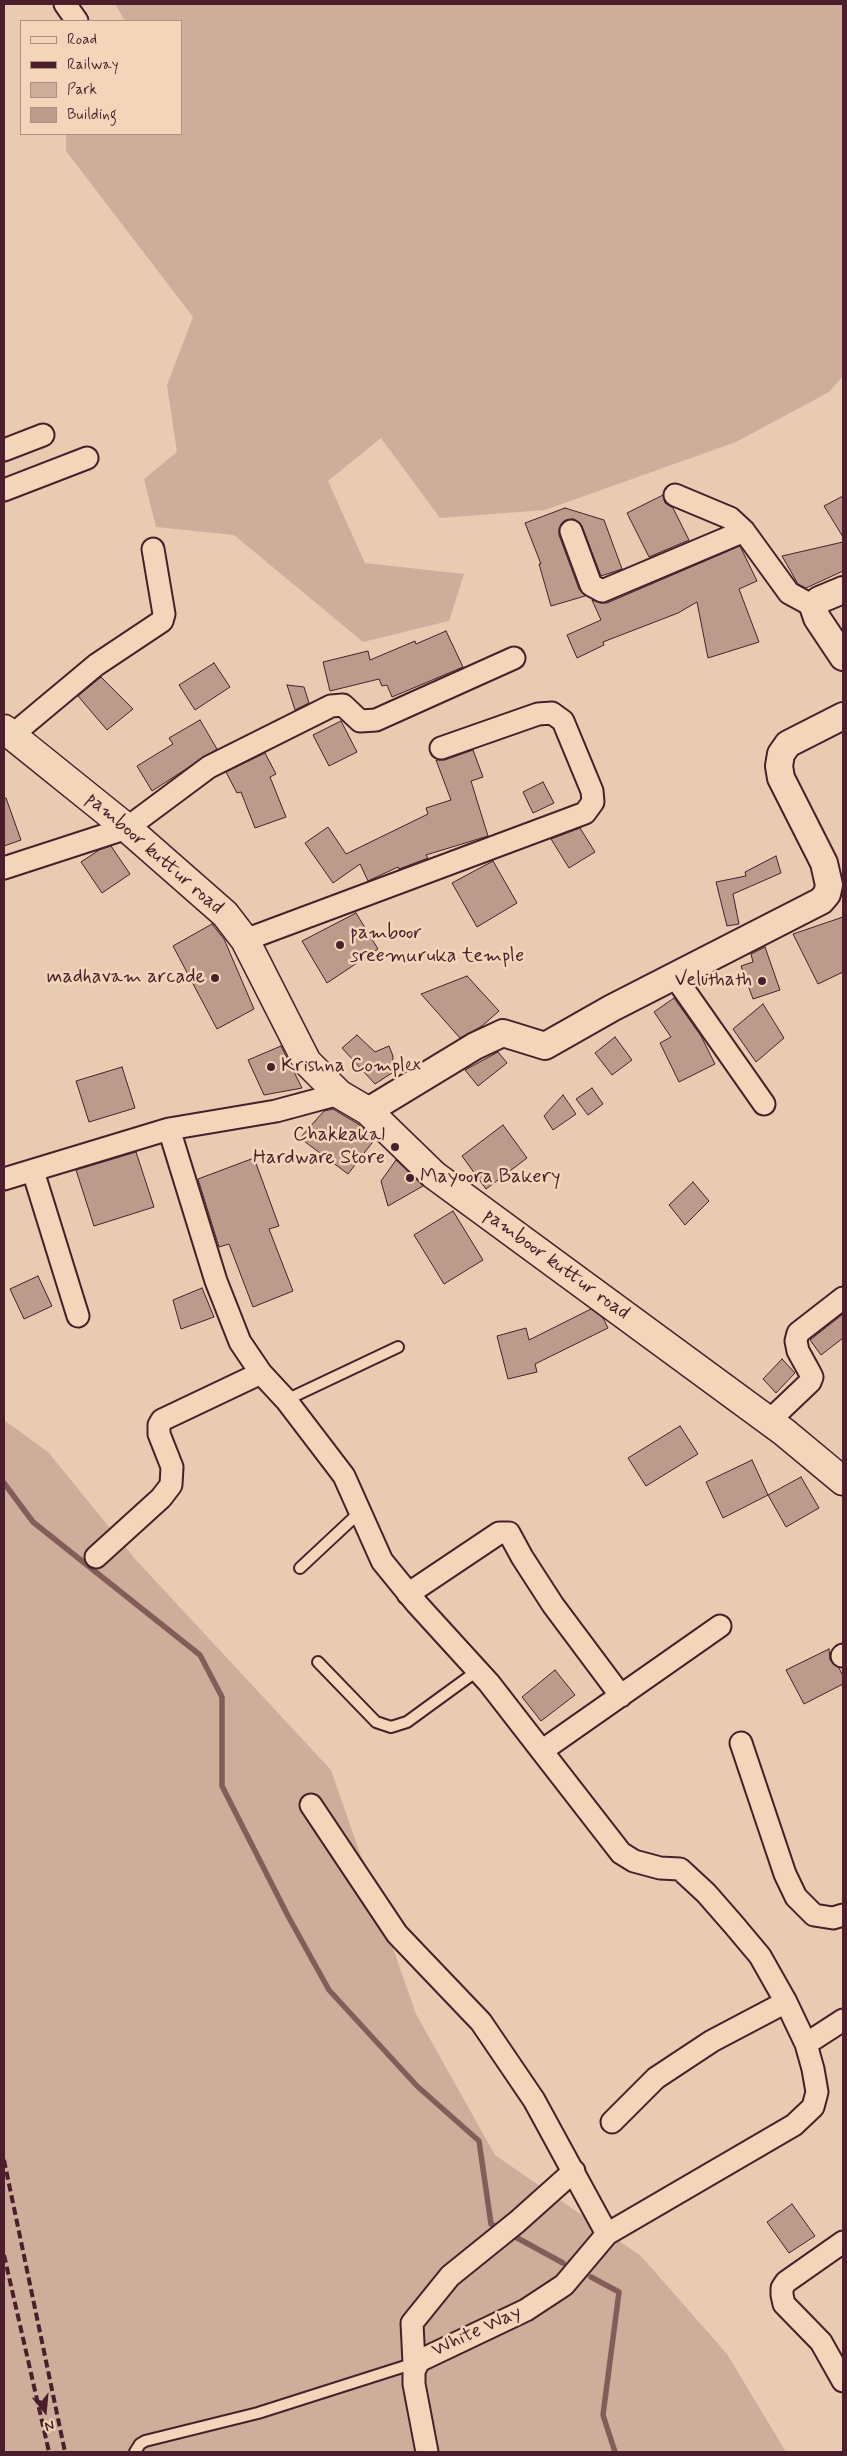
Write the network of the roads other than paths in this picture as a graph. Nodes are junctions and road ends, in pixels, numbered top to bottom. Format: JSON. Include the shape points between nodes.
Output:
{"nodes":[{"id":1,"x":66,"y":4,"type":"edge"},
{"id":2,"x":76,"y":20,"type":"edge"},
{"id":3,"x":43,"y":436,"type":"dead end"},
{"id":4,"x":4,"y":450,"type":"edge"},
{"id":5,"x":86,"y":458,"type":"dead end"},
{"id":6,"x":4,"y":490,"type":"edge"},
{"id":7,"x":675,"y":495,"type":"dead end"},
{"id":8,"x":571,"y":530,"type":"dead end"},
{"id":9,"x":744,"y":531,"type":"junction"},
{"id":10,"x":153,"y":550,"type":"dead end"},
{"id":11,"x":843,"y":590,"type":"edge"},
{"id":12,"x":813,"y":606,"type":"junction"},
{"id":13,"x":843,"y":657,"type":"edge"},
{"id":14,"x":514,"y":658,"type":"dead end"},
{"id":15,"x":843,"y":716,"type":"edge"},
{"id":16,"x":8,"y":733,"type":"edge"},
{"id":17,"x":441,"y":748,"type":"dead end"},
{"id":18,"x":127,"y":828,"type":"junction"},
{"id":19,"x":4,"y":868,"type":"edge"},
{"id":20,"x":246,"y":940,"type":"junction"},
{"id":21,"x":675,"y":977,"type":"junction"},
{"id":22,"x":339,"y":1094,"type":"junction"},
{"id":23,"x":764,"y":1104,"type":"dead end"},
{"id":24,"x":368,"y":1111,"type":"junction"},
{"id":25,"x":169,"y":1129,"type":"junction"},
{"id":26,"x":33,"y":1171,"type":"junction"},
{"id":27,"x":4,"y":1180,"type":"edge"},
{"id":28,"x":843,"y":1298,"type":"edge"},
{"id":29,"x":78,"y":1316,"type":"dead end"},
{"id":30,"x":398,"y":1347,"type":"dead end"},
{"id":31,"x":260,"y":1373,"type":"junction"},
{"id":32,"x":286,"y":1400,"type":"junction"},
{"id":33,"x":769,"y":1421,"type":"junction"},
{"id":34,"x":843,"y":1481,"type":"edge"},
{"id":35,"x":361,"y":1511,"type":"junction"},
{"id":36,"x":96,"y":1557,"type":"dead end"},
{"id":37,"x":300,"y":1568,"type":"dead end"},
{"id":38,"x":408,"y":1594,"type":"junction"},
{"id":39,"x":720,"y":1626,"type":"dead end"},
{"id":40,"x":318,"y":1662,"type":"dead end"},
{"id":41,"x":478,"y":1671,"type":"junction"},
{"id":42,"x":621,"y":1696,"type":"junction"},
{"id":43,"x":741,"y":1743,"type":"dead end"},
{"id":44,"x":543,"y":1750,"type":"junction"},
{"id":45,"x":311,"y":1805,"type":"dead end"},
{"id":46,"x":843,"y":1915,"type":"edge"},
{"id":47,"x":786,"y":2002,"type":"junction"},
{"id":48,"x":843,"y":2020,"type":"edge"},
{"id":49,"x":806,"y":2044,"type":"junction"},
{"id":50,"x":612,"y":2122,"type":"dead end"},
{"id":51,"x":574,"y":2171,"type":"junction"},
{"id":52,"x":607,"y":2234,"type":"junction"},
{"id":53,"x":843,"y":2242,"type":"edge"},
{"id":54,"x":416,"y":2362,"type":"junction"},
{"id":55,"x":841,"y":2372,"type":"edge"},
{"id":56,"x":135,"y":2452,"type":"edge"},
{"id":57,"x":427,"y":2452,"type":"edge"}],
"edges":[{"from":1,"to":2,"type":"street"},
{"from":3,"to":4,"type":"street"},
{"from":5,"to":6,"type":"street"},
{"from":7,"to":9,"type":"street","via":[[730,518]]},
{"from":8,"to":9,"type":"street","via":[[591,585],[602,591]]},
{"from":9,"to":12,"type":"street","via":[[789,593]]},
{"from":10,"to":16,"type":"street","via":[[164,614],[162,621],[96,665]]},
{"from":11,"to":12,"type":"street"},
{"from":12,"to":13,"type":"street","via":[[816,618]]},
{"from":14,"to":18,"type":"street","via":[[376,720],[360,721],[343,705],[331,706],[209,767]]},
{"from":15,"to":21,"type":"street","via":[[788,744],[778,766],[824,862],[829,885],[827,894],[821,901]]},
{"from":16,"to":18,"type":"main road","name":"pamboor kuttur road"},
{"from":17,"to":20,"type":"street","via":[[538,714],[552,713],[563,721],[592,791],[593,802],[585,813]]},
{"from":18,"to":19,"type":"street"},
{"from":18,"to":20,"type":"main road","name":"pamboor kuttur road","via":[[219,908]]},
{"from":20,"to":22,"type":"main road","name":"pamboor kuttur road","via":[[307,1062]]},
{"from":21,"to":23,"type":"street"},
{"from":21,"to":24,"type":"street","via":[[544,1046],[503,1033],[475,1046]]},
{"from":22,"to":24,"type":"main road","name":"pamboor kuttur road"},
{"from":22,"to":25,"type":"street","via":[[276,1111]]},
{"from":24,"to":33,"type":"main road","name":"pamboor kuttur road","via":[[434,1175]]},
{"from":25,"to":26,"type":"street"},
{"from":25,"to":31,"type":"street","name":"White Way","via":[[216,1281],[240,1342]]},
{"from":26,"to":27,"type":"street"},
{"from":26,"to":29,"type":"street"},
{"from":28,"to":33,"type":"street","via":[[798,1333],[798,1351],[812,1377]]},
{"from":30,"to":32,"type":"lane"},
{"from":31,"to":32,"type":"street","name":"White Way"},
{"from":31,"to":36,"type":"street","via":[[162,1420],[158,1425],[172,1467],[171,1485],[162,1498]]},
{"from":32,"to":35,"type":"street","name":"White Way","via":[[344,1476]]},
{"from":33,"to":34,"type":"main road","name":"pamboor kuttur road"},
{"from":35,"to":37,"type":"lane"},
{"from":35,"to":38,"type":"street","name":"White Way","via":[[382,1561]]},
{"from":38,"to":41,"type":"street","name":"White Way"},
{"from":38,"to":42,"type":"street","via":[[498,1532],[509,1533],[553,1605]]},
{"from":39,"to":42,"type":"street"},
{"from":40,"to":41,"type":"lane","via":[[376,1722],[391,1727],[407,1722]]},
{"from":41,"to":44,"type":"street","name":"White Way"},
{"from":42,"to":44,"type":"street"},
{"from":43,"to":46,"type":"street","via":[[785,1874],[796,1897],[814,1915],[833,1918]]},
{"from":44,"to":47,"type":"street","name":"White Way","via":[[621,1853],[634,1861],[680,1869],[706,1893],[760,1956]]},
{"from":45,"to":51,"type":"street","via":[[397,1934],[480,2022],[534,2100]]},
{"from":47,"to":49,"type":"street","name":"White Way"},
{"from":47,"to":50,"type":"street","via":[[712,2041],[656,2078]]},
{"from":48,"to":49,"type":"street"},
{"from":49,"to":52,"type":"street","name":"White Way","via":[[817,2092],[814,2107],[794,2125]]},
{"from":51,"to":52,"type":"street"},
{"from":51,"to":54,"type":"street","via":[[450,2276],[412,2323]]},
{"from":52,"to":54,"type":"street","name":"White Way","via":[[564,2285],[526,2310]]},
{"from":53,"to":55,"type":"street","via":[[782,2288],[784,2304],[821,2342]]},
{"from":54,"to":56,"type":"lane","via":[[258,2413],[145,2441]]},
{"from":54,"to":57,"type":"street","name":"White Way","via":[[414,2384]]}]}
